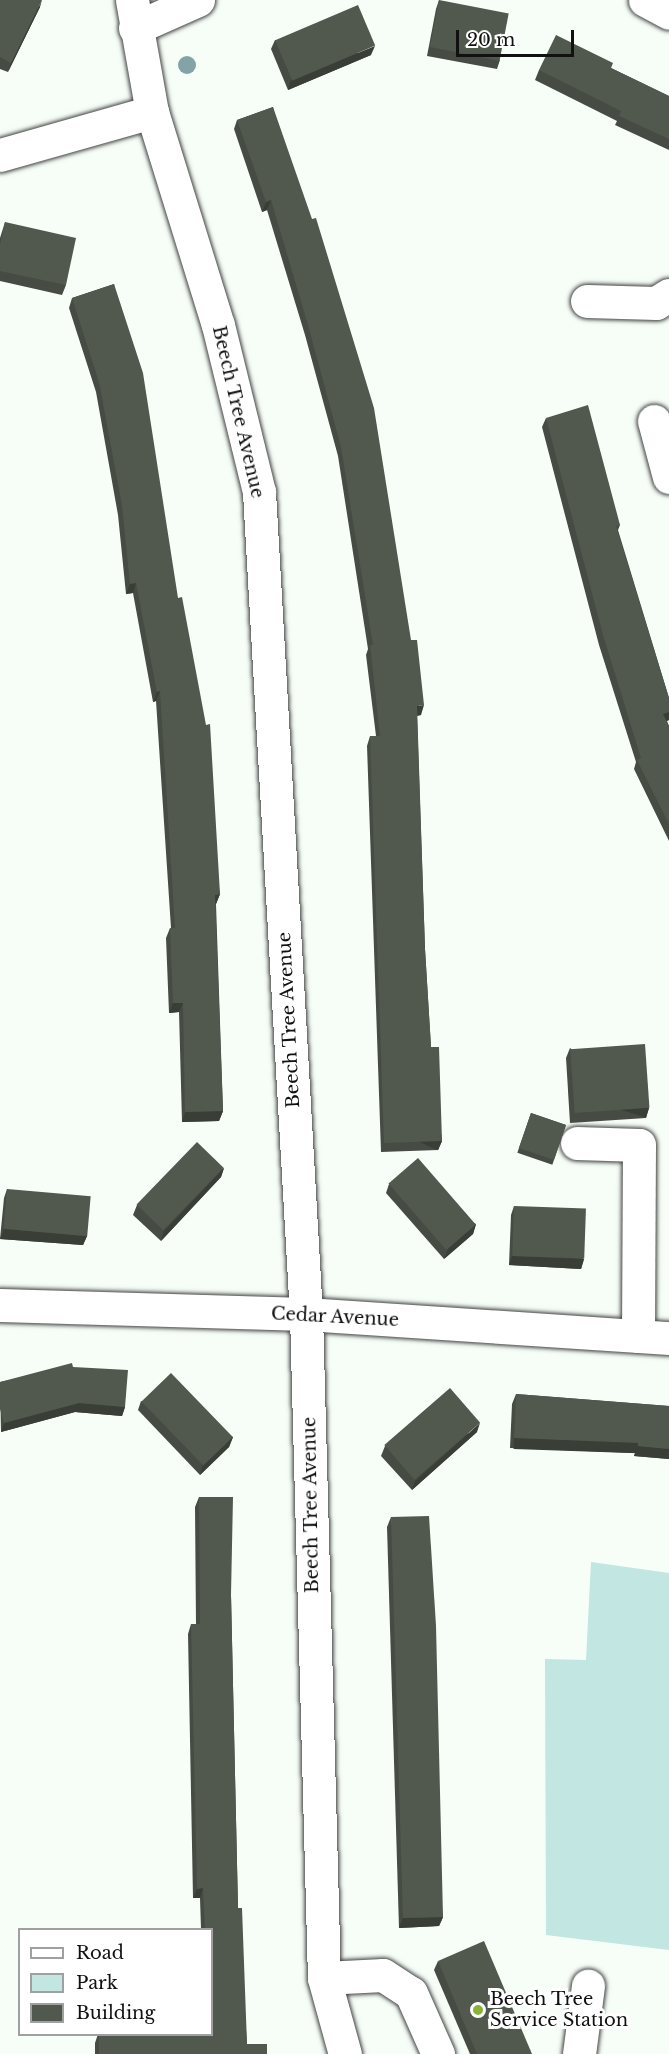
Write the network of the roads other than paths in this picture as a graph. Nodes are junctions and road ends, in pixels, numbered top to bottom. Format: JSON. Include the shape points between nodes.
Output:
{"nodes":[{"id":1,"x":198,"y":0,"type":"edge"},
{"id":2,"x":645,"y":0,"type":"edge"},
{"id":3,"x":669,"y":13,"type":"edge"},
{"id":4,"x":134,"y":14,"type":"edge"},
{"id":5,"x":152,"y":112,"type":"junction"},
{"id":6,"x":0,"y":155,"type":"edge"},
{"id":7,"x":669,"y":296,"type":"edge"},
{"id":8,"x":587,"y":301,"type":"dead end"},
{"id":9,"x":654,"y":421,"type":"dead end"},
{"id":10,"x":669,"y":477,"type":"edge"},
{"id":11,"x":577,"y":1143,"type":"dead end"},
{"id":12,"x":0,"y":1305,"type":"edge"},
{"id":13,"x":306,"y":1314,"type":"junction"},
{"id":14,"x":653,"y":1337,"type":"edge"},
{"id":15,"x":324,"y":1978,"type":"junction"},
{"id":16,"x":588,"y":1986,"type":"dead end"},
{"id":17,"x":345,"y":2054,"type":"edge"},
{"id":18,"x":438,"y":2054,"type":"edge"},
{"id":19,"x":579,"y":2054,"type":"edge"}],
"edges":[{"from":1,"to":4,"type":"street"},
{"from":2,"to":3,"type":"street"},
{"from":4,"to":5,"type":"street","name":"Beech Tree Avenue"},
{"from":5,"to":6,"type":"street"},
{"from":5,"to":13,"type":"street","name":"Beech Tree Avenue","via":[[218,325],[259,492]]},
{"from":7,"to":8,"type":"street","via":[[656,303]]},
{"from":9,"to":10,"type":"street"},
{"from":11,"to":14,"type":"street","via":[[639,1145]]},
{"from":12,"to":13,"type":"street","name":"Cedar Avenue"},
{"from":13,"to":14,"type":"street","name":"Cedar Avenue"},
{"from":13,"to":15,"type":"street","name":"Beech Tree Avenue"},
{"from":15,"to":17,"type":"street","name":"Beech Tree Avenue"},
{"from":15,"to":18,"type":"street","via":[[383,1975],[411,1993]]},
{"from":16,"to":19,"type":"street"}]}
